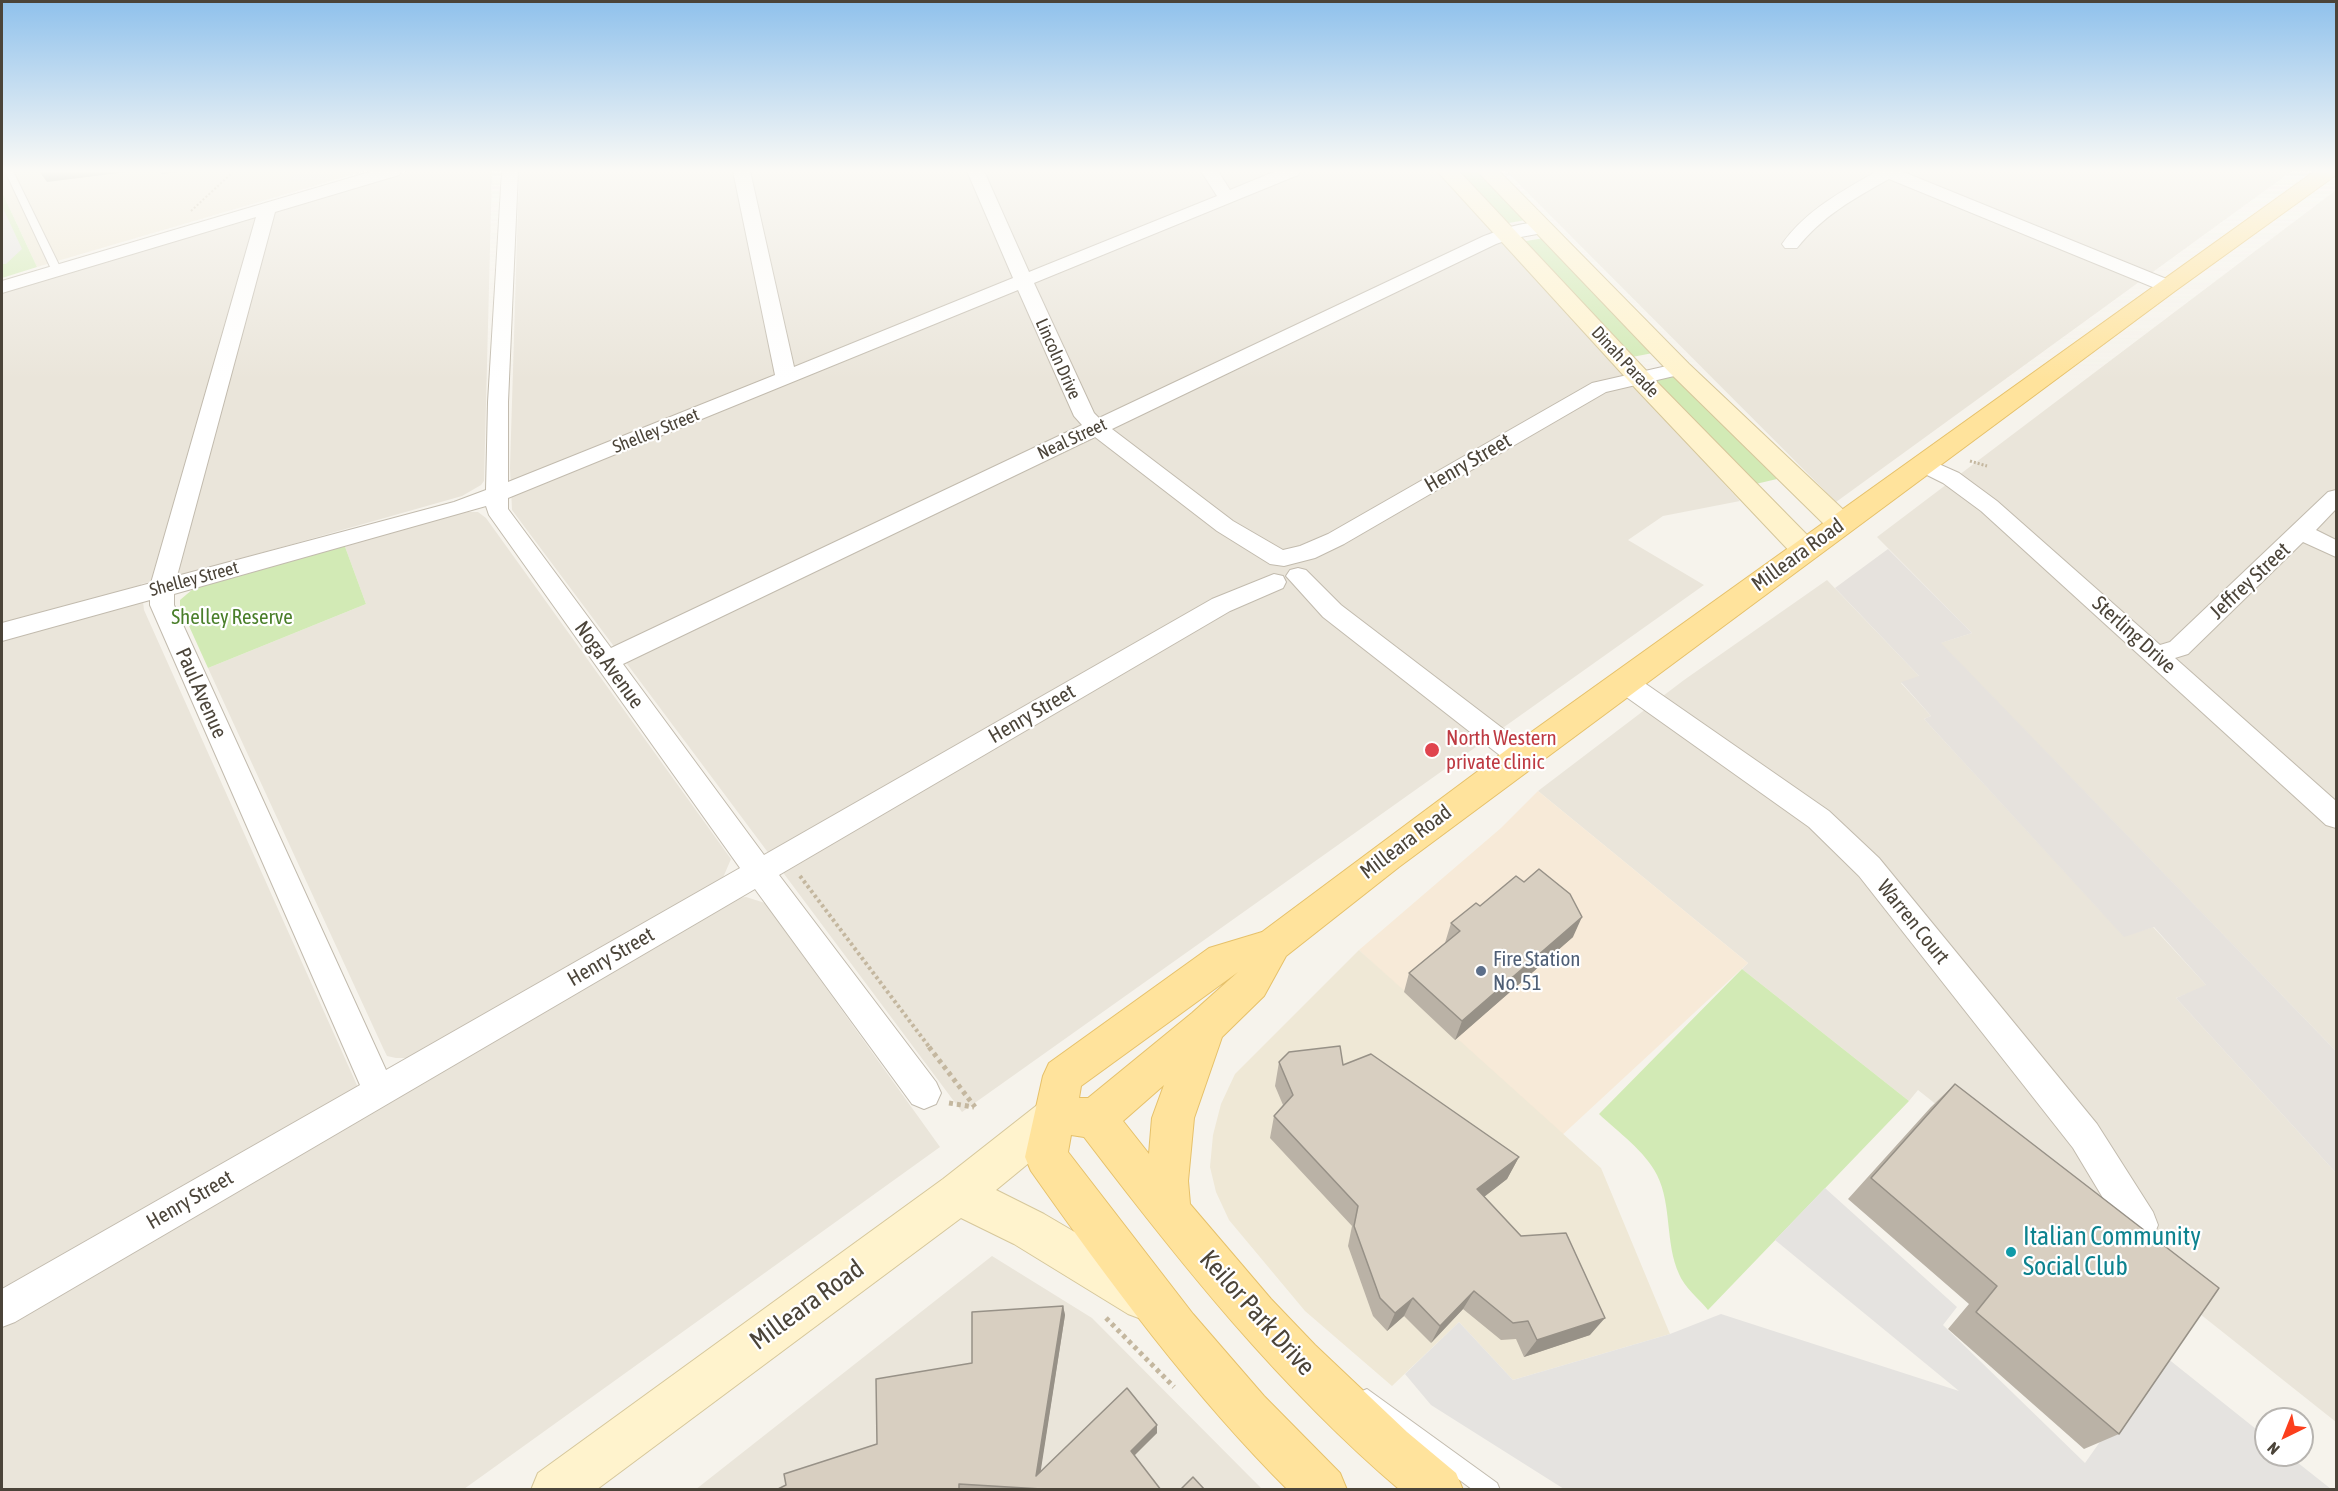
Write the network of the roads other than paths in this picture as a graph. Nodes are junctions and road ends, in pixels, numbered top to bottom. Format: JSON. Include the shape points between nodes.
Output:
{"nodes":[{"id":1,"x":42,"y":241,"type":"edge"},
{"id":2,"x":158,"y":241,"type":"edge"},
{"id":3,"x":258,"y":241,"type":"edge"},
{"id":4,"x":506,"y":241,"type":"edge"},
{"id":5,"x":756,"y":241,"type":"edge"},
{"id":6,"x":1005,"y":241,"type":"edge"},
{"id":7,"x":1122,"y":241,"type":"edge"},
{"id":8,"x":1492,"y":241,"type":"edge"},
{"id":9,"x":1512,"y":241,"type":"edge"},
{"id":10,"x":1554,"y":241,"type":"edge"},
{"id":11,"x":1793,"y":241,"type":"edge"},
{"id":12,"x":2056,"y":241,"type":"edge"},
{"id":13,"x":2231,"y":241,"type":"edge"},
{"id":14,"x":1791,"y":244,"type":"dead end"},
{"id":15,"x":57,"y":271,"type":"junction"},
{"id":16,"x":1023,"y":281,"type":"junction"},
{"id":17,"x":2167,"y":286,"type":"junction"},
{"id":18,"x":2,"y":287,"type":"edge"},
{"id":19,"x":1674,"y":363,"type":"junction"},
{"id":20,"x":1634,"y":372,"type":"junction"},
{"id":21,"x":786,"y":377,"type":"junction"},
{"id":22,"x":1096,"y":427,"type":"junction"},
{"id":23,"x":1923,"y":464,"type":"junction"},
{"id":24,"x":497,"y":494,"type":"junction"},
{"id":25,"x":2337,"y":497,"type":"edge"},
{"id":26,"x":1841,"y":524,"type":"junction"},
{"id":27,"x":2301,"y":532,"type":"junction"},
{"id":28,"x":2337,"y":549,"type":"edge"},
{"id":29,"x":1805,"y":550,"type":"junction"},
{"id":30,"x":1280,"y":571,"type":"junction"},
{"id":31,"x":162,"y":587,"type":"junction"},
{"id":32,"x":2,"y":632,"type":"edge"},
{"id":33,"x":2156,"y":655,"type":"junction"},
{"id":34,"x":606,"y":661,"type":"junction"},
{"id":35,"x":1624,"y":682,"type":"junction"},
{"id":36,"x":1521,"y":757,"type":"junction"},
{"id":37,"x":2337,"y":817,"type":"edge"},
{"id":38,"x":760,"y":871,"type":"junction"},
{"id":39,"x":1273,"y":945,"type":"junction"},
{"id":40,"x":1206,"y":1026,"type":"junction"},
{"id":41,"x":379,"y":1090,"type":"junction"},
{"id":42,"x":924,"y":1093,"type":"dead end"},
{"id":43,"x":1075,"y":1117,"type":"junction"},
{"id":44,"x":958,"y":1194,"type":"junction"},
{"id":45,"x":1169,"y":1210,"type":"junction"},
{"id":46,"x":2140,"y":1225,"type":"edge"},
{"id":47,"x":1161,"y":1308,"type":"junction"},
{"id":48,"x":2,"y":1309,"type":"edge"},
{"id":49,"x":1301,"y":1366,"type":"junction"},
{"id":50,"x":555,"y":1490,"type":"edge"},
{"id":51,"x":1323,"y":1490,"type":"edge"},
{"id":52,"x":1439,"y":1490,"type":"edge"},
{"id":53,"x":1490,"y":1490,"type":"edge"}],
"edges":[{"from":1,"to":15,"type":"lane"},
{"from":2,"to":15,"type":"street"},
{"from":3,"to":31,"type":"street","name":"Paul Avenue"},
{"from":4,"to":24,"type":"street","name":"Noga Avenue"},
{"from":5,"to":21,"type":"street"},
{"from":6,"to":16,"type":"street","name":"Lincoln Drive"},
{"from":7,"to":16,"type":"street","name":"Shelley Street"},
{"from":8,"to":22,"type":"street","name":"Neal Street"},
{"from":9,"to":20,"type":"street","name":"Dinah Parade"},
{"from":10,"to":19,"type":"street","name":"Dinah Parade"},
{"from":11,"to":14,"type":"street"},
{"from":12,"to":17,"type":"street"},
{"from":13,"to":17,"type":"main road","name":"Milleara Road"},
{"from":15,"to":18,"type":"street"},
{"from":16,"to":21,"type":"street","name":"Shelley Street"},
{"from":16,"to":22,"type":"street","name":"Lincoln Drive","via":[[1079,405]]},
{"from":17,"to":23,"type":"main road","name":"Milleara Road"},
{"from":19,"to":20,"type":"street","name":"Henry Street"},
{"from":19,"to":26,"type":"street","name":"Dinah Parade"},
{"from":20,"to":29,"type":"street","name":"Dinah Parade"},
{"from":20,"to":30,"type":"street","name":"Henry Street","via":[[1599,387],[1313,556]]},
{"from":21,"to":24,"type":"street","name":"Shelley Street"},
{"from":22,"to":30,"type":"street","name":"Lincoln Drive"},
{"from":22,"to":34,"type":"street","name":"Neal Street"},
{"from":23,"to":26,"type":"main road","name":"Milleara Road"},
{"from":23,"to":33,"type":"street","name":"Sterling Drive","via":[[1951,478],[1989,506]]},
{"from":24,"to":31,"type":"street","name":"Shelley Street"},
{"from":24,"to":34,"type":"street","name":"Noga Avenue","via":[[497,510]]},
{"from":25,"to":27,"type":"street","name":"Jeffrey Street"},
{"from":26,"to":29,"type":"main road","name":"Milleara Road"},
{"from":27,"to":28,"type":"street"},
{"from":27,"to":33,"type":"street","name":"Jeffrey Street","via":[[2179,648]]},
{"from":29,"to":35,"type":"main road","name":"Milleara Road"},
{"from":30,"to":36,"type":"street","name":"Lincoln Drive"},
{"from":30,"to":38,"type":"street","name":"Henry Street"},
{"from":31,"to":32,"type":"street","name":"Shelley Street"},
{"from":31,"to":41,"type":"street","name":"Paul Avenue","via":[[162,605]]},
{"from":33,"to":37,"type":"street","name":"Sterling Drive"},
{"from":34,"to":38,"type":"street","name":"Noga Avenue"},
{"from":35,"to":36,"type":"main road","name":"Milleara Road"},
{"from":35,"to":46,"type":"street","name":"Warren Court","via":[[1784,793],[1861,858],[2085,1136]]},
{"from":36,"to":39,"type":"main road","name":"Milleara Road"},
{"from":38,"to":41,"type":"street","name":"Henry Street"},
{"from":38,"to":42,"type":"street","name":"Noga Avenue"},
{"from":39,"to":40,"type":"main road","name":"Milleara Road","via":[[1251,984]]},
{"from":39,"to":43,"type":"main road","name":"Milleara Road","via":[[1222,960],[1064,1076]]},
{"from":40,"to":43,"type":"main road","name":"Milleara Road"},
{"from":40,"to":45,"type":"main road","via":[[1173,1118],[1167,1181]]},
{"from":41,"to":48,"type":"street","name":"Henry Street"},
{"from":43,"to":44,"type":"street","name":"Milleara Road"},
{"from":43,"to":45,"type":"main road","name":"Keilor Park Drive"},
{"from":43,"to":47,"type":"main road","via":[[1046,1157]]},
{"from":44,"to":47,"type":"street","via":[[1029,1229]]},
{"from":44,"to":50,"type":"street","name":"Milleara Road"},
{"from":45,"to":49,"type":"main road","name":"Keilor Park Drive"},
{"from":47,"to":51,"type":"main road","via":[[1276,1444]]},
{"from":49,"to":52,"type":"main road","name":"Keilor Park Drive","via":[[1351,1415]]},
{"from":49,"to":53,"type":"lane","via":[[1374,1403]]}]}
